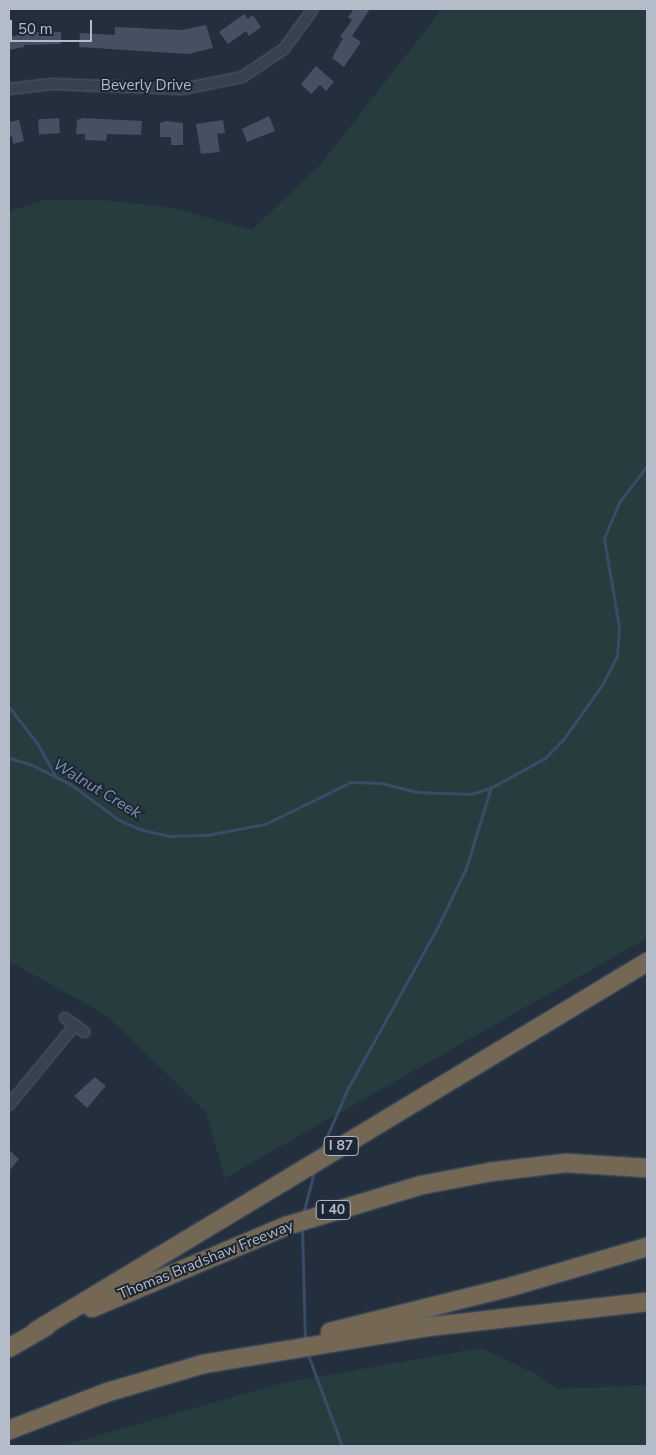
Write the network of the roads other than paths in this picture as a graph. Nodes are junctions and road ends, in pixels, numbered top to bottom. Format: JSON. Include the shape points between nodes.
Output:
{"nodes":[{"id":1,"x":313,"y":9,"type":"edge"},
{"id":2,"x":9,"y":89,"type":"edge"},
{"id":3,"x":647,"y":962,"type":"edge"},
{"id":4,"x":65,"y":1018,"type":"dead end"},
{"id":5,"x":75,"y":1025,"type":"junction"},
{"id":6,"x":84,"y":1032,"type":"dead end"},
{"id":7,"x":9,"y":1105,"type":"edge"},
{"id":8,"x":647,"y":1168,"type":"edge"},
{"id":9,"x":647,"y":1247,"type":"edge"},
{"id":10,"x":647,"y":1302,"type":"edge"},
{"id":11,"x":36,"y":1331,"type":"junction"},
{"id":12,"x":9,"y":1348,"type":"edge"},
{"id":13,"x":204,"y":1364,"type":"junction"},
{"id":14,"x":9,"y":1430,"type":"edge"}],
"edges":[{"from":1,"to":2,"type":"street","name":"Beverly Drive","via":[[284,49],[242,77],[182,89],[52,84]]},
{"from":3,"to":11,"type":"highway","number":"I 87"},
{"from":4,"to":5,"type":"street"},
{"from":5,"to":6,"type":"street"},
{"from":5,"to":7,"type":"street"},
{"from":8,"to":11,"type":"highway","name":"Thomas Bradshaw Freeway","number":"I 40","via":[[566,1163],[518,1168],[422,1185],[369,1199],[286,1226]]},
{"from":9,"to":13,"type":"highway","via":[[510,1287]]},
{"from":10,"to":13,"type":"highway","via":[[427,1327]]},
{"from":11,"to":12,"type":"highway","name":"Thomas Bradshaw Freeway","number":"I 40"},
{"from":13,"to":14,"type":"highway","via":[[108,1392]]}]}
